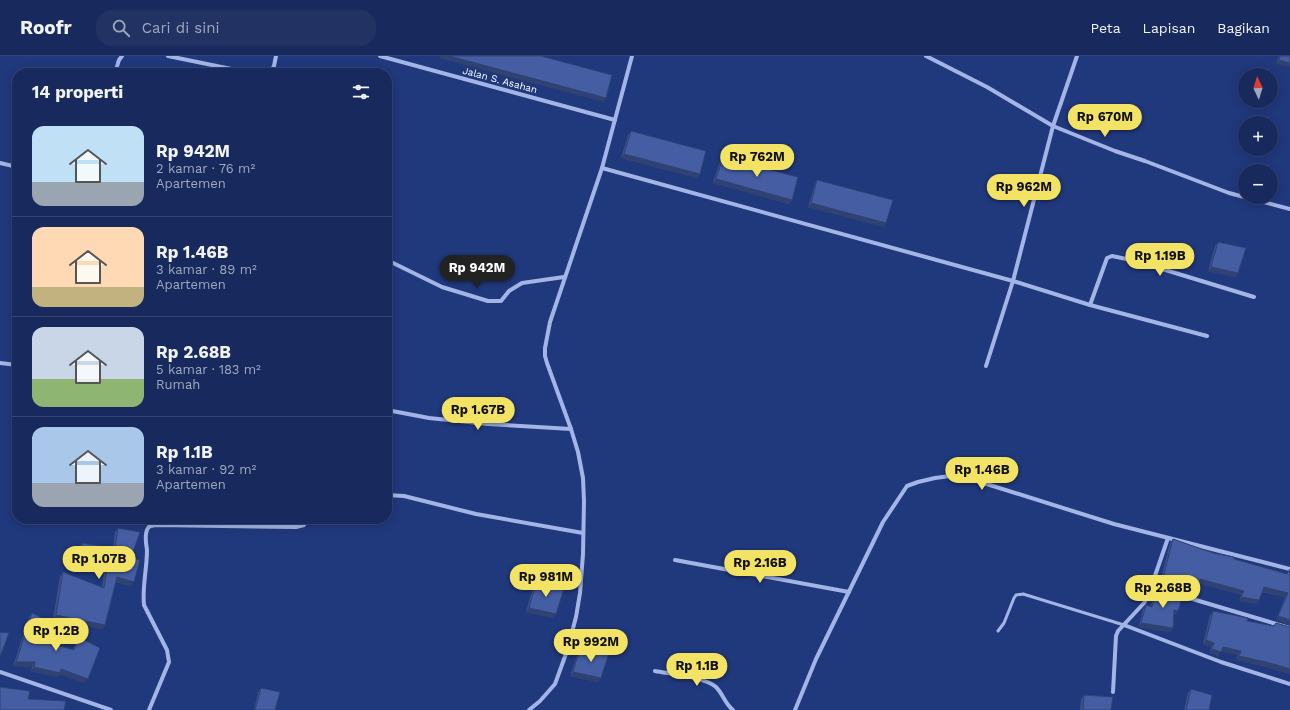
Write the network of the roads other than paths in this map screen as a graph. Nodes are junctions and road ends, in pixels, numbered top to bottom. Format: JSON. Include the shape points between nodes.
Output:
{"nodes":[{"id":1,"x":122,"y":56,"type":"edge"},
{"id":2,"x":168,"y":56,"type":"edge"},
{"id":3,"x":276,"y":56,"type":"edge"},
{"id":4,"x":380,"y":56,"type":"edge"},
{"id":5,"x":632,"y":56,"type":"edge"},
{"id":6,"x":926,"y":56,"type":"edge"},
{"id":7,"x":1077,"y":56,"type":"edge"},
{"id":8,"x":117,"y":68,"type":"edge"},
{"id":9,"x":227,"y":68,"type":"edge"},
{"id":10,"x":273,"y":68,"type":"edge"},
{"id":11,"x":615,"y":120,"type":"junction"},
{"id":12,"x":1053,"y":126,"type":"junction"},
{"id":13,"x":0,"y":163,"type":"edge"},
{"id":14,"x":12,"y":166,"type":"edge"},
{"id":15,"x":602,"y":168,"type":"junction"},
{"id":16,"x":1290,"y":209,"type":"edge"},
{"id":17,"x":392,"y":262,"type":"edge"},
{"id":18,"x":564,"y":277,"type":"junction"},
{"id":19,"x":1013,"y":281,"type":"junction"},
{"id":20,"x":1254,"y":297,"type":"dead end"},
{"id":21,"x":1090,"y":305,"type":"junction"},
{"id":22,"x":1207,"y":336,"type":"dead end"},
{"id":23,"x":0,"y":363,"type":"edge"},
{"id":24,"x":12,"y":364,"type":"edge"},
{"id":25,"x":986,"y":366,"type":"dead end"},
{"id":26,"x":392,"y":411,"type":"edge"},
{"id":27,"x":571,"y":428,"type":"junction"},
{"id":28,"x":392,"y":495,"type":"edge"},
{"id":29,"x":305,"y":524,"type":"edge"},
{"id":30,"x":583,"y":532,"type":"junction"},
{"id":31,"x":1168,"y":538,"type":"junction"},
{"id":32,"x":675,"y":560,"type":"dead end"},
{"id":33,"x":1290,"y":569,"type":"edge"},
{"id":34,"x":1151,"y":587,"type":"junction"},
{"id":35,"x":849,"y":592,"type":"junction"},
{"id":36,"x":1124,"y":625,"type":"junction"},
{"id":37,"x":1290,"y":628,"type":"edge"},
{"id":38,"x":998,"y":631,"type":"dead end"},
{"id":39,"x":655,"y":671,"type":"dead end"},
{"id":40,"x":0,"y":672,"type":"edge"},
{"id":41,"x":1290,"y":684,"type":"edge"},
{"id":42,"x":1112,"y":692,"type":"dead end"},
{"id":43,"x":111,"y":710,"type":"edge"},
{"id":44,"x":149,"y":710,"type":"edge"},
{"id":45,"x":529,"y":710,"type":"edge"},
{"id":46,"x":733,"y":710,"type":"edge"},
{"id":47,"x":795,"y":710,"type":"edge"}],
"edges":[{"from":1,"to":8,"type":"street"},
{"from":2,"to":9,"type":"street"},
{"from":3,"to":10,"type":"street"},
{"from":4,"to":11,"type":"street","name":"Jalan S. Asahan"},
{"from":5,"to":11,"type":"street"},
{"from":6,"to":12,"type":"street","via":[[987,87]]},
{"from":7,"to":12,"type":"street"},
{"from":11,"to":15,"type":"street"},
{"from":12,"to":16,"type":"street","via":[[1229,193]]},
{"from":12,"to":19,"type":"street"},
{"from":13,"to":14,"type":"street"},
{"from":15,"to":18,"type":"street"},
{"from":15,"to":19,"type":"street"},
{"from":17,"to":18,"type":"street","via":[[442,287],[488,302],[502,301],[509,291],[522,283]]},
{"from":18,"to":27,"type":"street","via":[[550,322],[545,356]]},
{"from":19,"to":21,"type":"street"},
{"from":19,"to":25,"type":"street"},
{"from":20,"to":21,"type":"street","via":[[1112,256],[1107,258]]},
{"from":21,"to":22,"type":"street"},
{"from":23,"to":24,"type":"street"},
{"from":26,"to":27,"type":"street","via":[[488,424]]},
{"from":27,"to":30,"type":"street","via":[[583,478]]},
{"from":28,"to":30,"type":"street","via":[[476,514]]},
{"from":29,"to":44,"type":"street","via":[[296,528],[156,525],[147,529],[144,605],[169,658]]},
{"from":30,"to":45,"type":"street","via":[[580,593],[567,650],[555,684]]},
{"from":31,"to":33,"type":"street"},
{"from":31,"to":34,"type":"street"},
{"from":31,"to":35,"type":"street","via":[[1114,524],[958,475],[935,478],[907,486],[882,522]]},
{"from":32,"to":35,"type":"street"},
{"from":34,"to":36,"type":"street","via":[[1144,603]]},
{"from":34,"to":37,"type":"street"},
{"from":35,"to":47,"type":"street","via":[[816,659]]},
{"from":36,"to":38,"type":"lane","via":[[1023,594],[1016,595]]},
{"from":36,"to":41,"type":"street","via":[[1221,662]]},
{"from":36,"to":42,"type":"street","via":[[1116,636]]},
{"from":39,"to":46,"type":"street","via":[[704,680],[716,687]]},
{"from":40,"to":43,"type":"street"}]}
